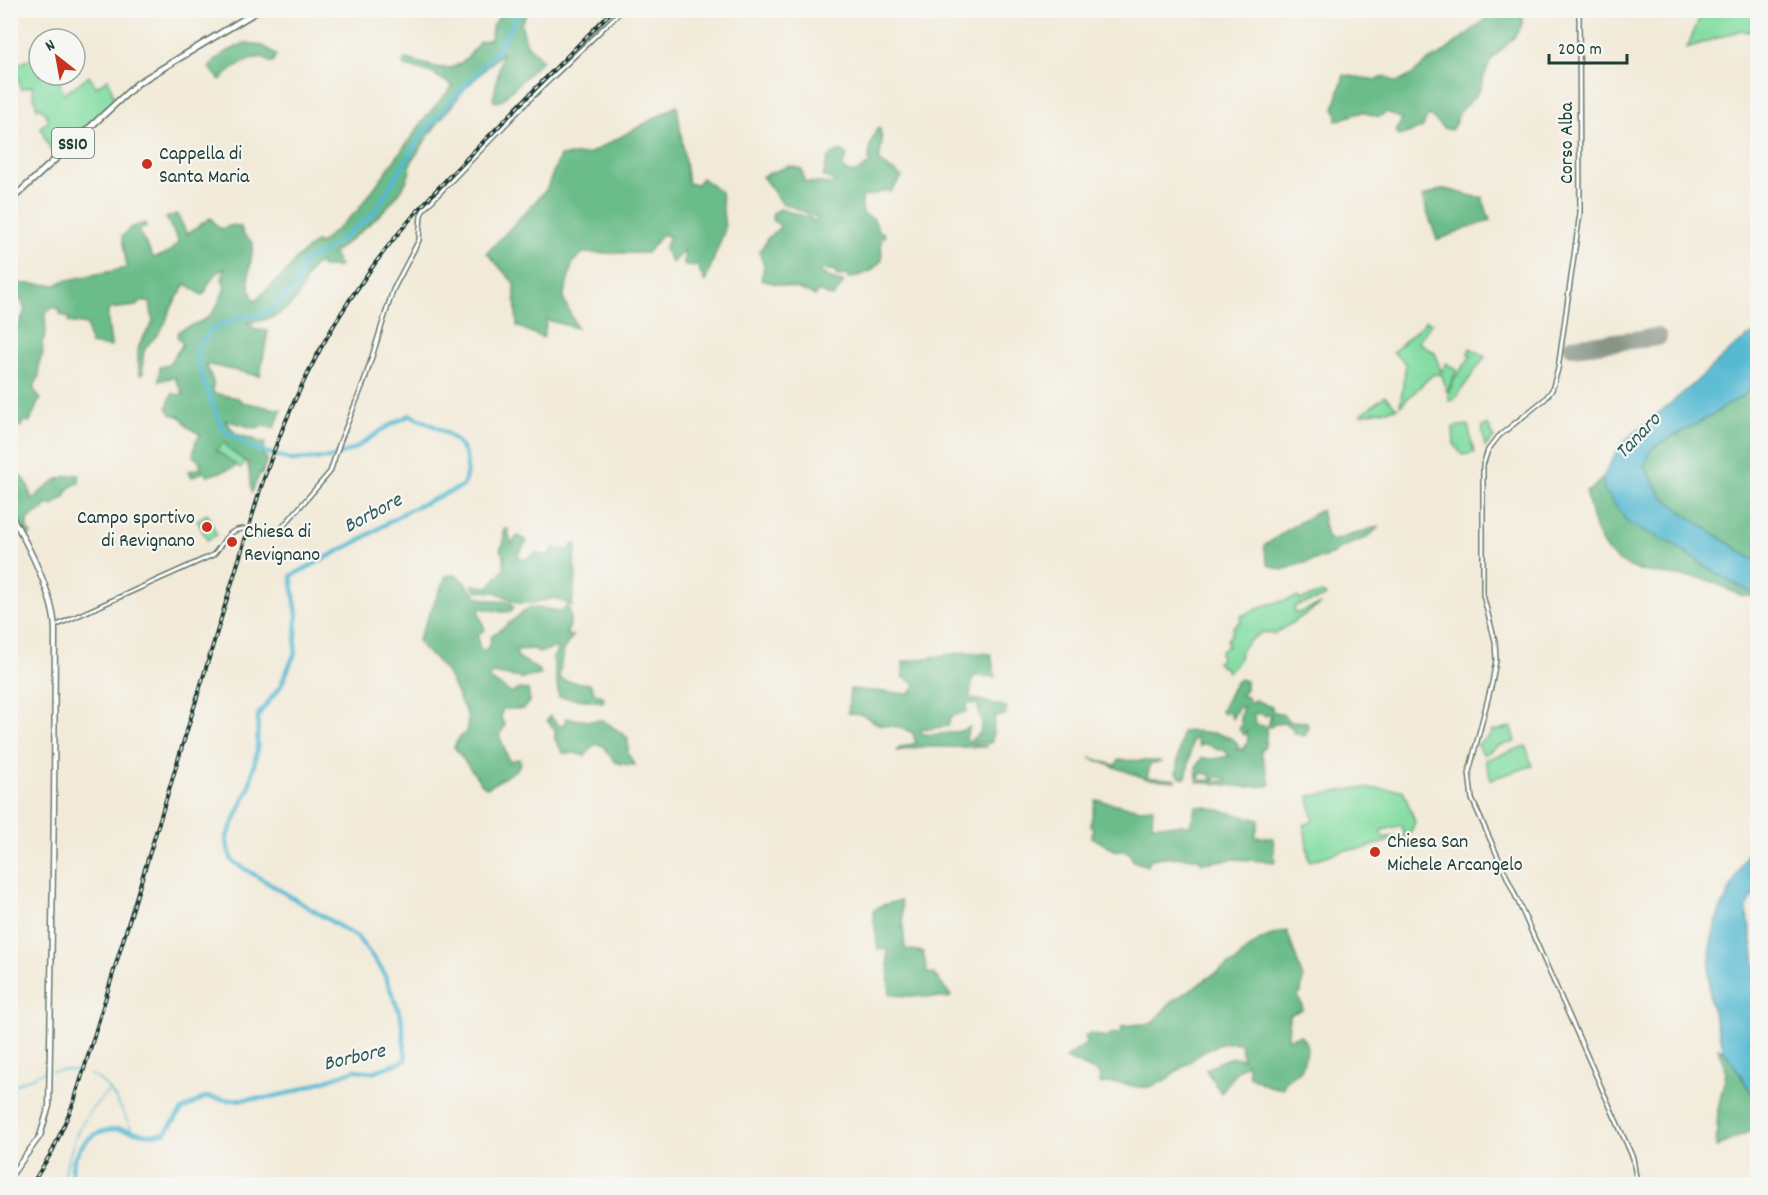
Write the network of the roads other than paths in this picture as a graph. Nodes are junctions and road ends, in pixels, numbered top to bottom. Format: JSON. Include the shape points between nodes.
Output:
{"nodes":[{"id":1,"x":259,"y":10,"type":"edge"},
{"id":2,"x":622,"y":10,"type":"edge"},
{"id":3,"x":1579,"y":10,"type":"edge"},
{"id":4,"x":10,"y":201,"type":"edge"},
{"id":5,"x":10,"y":513,"type":"edge"},
{"id":6,"x":55,"y":626,"type":"junction"},
{"id":7,"x":10,"y":1177,"type":"edge"},
{"id":8,"x":1638,"y":1185,"type":"edge"}],
"edges":[{"from":1,"to":4,"type":"main road","number":"SS10","via":[[138,83]]},
{"from":2,"to":6,"type":"street","bridge":true,"via":[[424,209],[419,240],[393,290],[335,460],[328,475],[282,528],[270,534],[242,529],[227,535],[213,555]]},
{"from":3,"to":8,"type":"street","name":"Corso Alba","via":[[1581,205],[1560,361],[1552,390],[1537,407],[1499,436],[1485,457],[1483,595],[1496,660],[1469,772],[1472,799],[1633,1158]]},
{"from":5,"to":6,"type":"main road","via":[[49,597]]},
{"from":6,"to":7,"type":"main road","via":[[49,1106],[40,1136]]}]}
